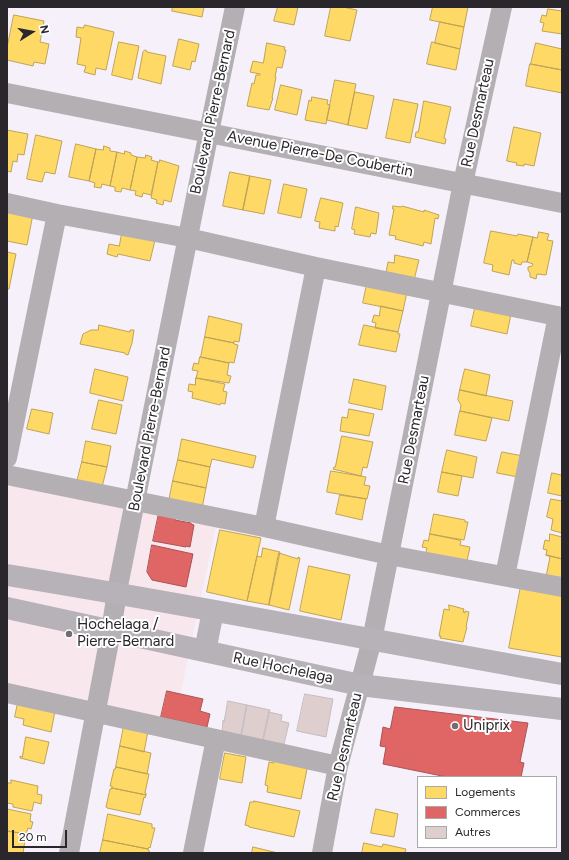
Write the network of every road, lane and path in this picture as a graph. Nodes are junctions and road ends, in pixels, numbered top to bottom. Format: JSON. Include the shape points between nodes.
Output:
{"nodes":[{"id":1,"x":235,"y":7,"type":"edge"},
{"id":2,"x":502,"y":7,"type":"edge"},
{"id":3,"x":7,"y":93,"type":"edge"},
{"id":4,"x":208,"y":132,"type":"junction"},
{"id":5,"x":463,"y":183,"type":"junction"},
{"id":6,"x":7,"y":203,"type":"edge"},
{"id":7,"x":562,"y":203,"type":"edge"},
{"id":8,"x":57,"y":214,"type":"junction"},
{"id":9,"x":188,"y":238,"type":"junction"},
{"id":10,"x":316,"y":267,"type":"junction"},
{"id":11,"x":441,"y":293,"type":"junction"},
{"id":12,"x":560,"y":317,"type":"edge"},
{"id":13,"x":7,"y":458,"type":"edge"},
{"id":14,"x":7,"y":475,"type":"edge"},
{"id":15,"x":135,"y":501,"type":"junction"},
{"id":16,"x":264,"y":527,"type":"junction"},
{"id":17,"x":389,"y":555,"type":"junction"},
{"id":18,"x":7,"y":575,"type":"edge"},
{"id":19,"x":505,"y":576,"type":"junction"},
{"id":20,"x":562,"y":587,"type":"edge"},
{"id":21,"x":117,"y":593,"type":"junction"},
{"id":22,"x":7,"y":608,"type":"edge"},
{"id":23,"x":213,"y":611,"type":"junction"},
{"id":24,"x":111,"y":631,"type":"junction"},
{"id":25,"x":372,"y":640,"type":"junction"},
{"id":26,"x":205,"y":651,"type":"junction"},
{"id":27,"x":562,"y":674,"type":"edge"},
{"id":28,"x":360,"y":685,"type":"junction"},
{"id":29,"x":7,"y":693,"type":"edge"},
{"id":30,"x":562,"y":709,"type":"edge"},
{"id":31,"x":96,"y":712,"type":"junction"},
{"id":32,"x":216,"y":739,"type":"junction"},
{"id":33,"x":338,"y":766,"type":"junction"},
{"id":34,"x":69,"y":853,"type":"edge"},
{"id":35,"x":193,"y":853,"type":"edge"},
{"id":36,"x":322,"y":853,"type":"edge"}],
"edges":[{"from":1,"to":4,"type":"street","name":"Boulevard Pierre-Bernard"},
{"from":2,"to":5,"type":"street","name":"Rue Desmarteau"},
{"from":3,"to":4,"type":"street","name":"Avenue Pierre-De Coubertin"},
{"from":4,"to":5,"type":"street","name":"Avenue Pierre-De Coubertin"},
{"from":4,"to":9,"type":"street","name":"Boulevard Pierre-Bernard"},
{"from":5,"to":7,"type":"street","name":"Avenue Pierre-De Coubertin"},
{"from":5,"to":11,"type":"street","name":"Rue Desmarteau"},
{"from":6,"to":8,"type":"street"},
{"from":8,"to":9,"type":"street"},
{"from":8,"to":13,"type":"street"},
{"from":9,"to":10,"type":"street"},
{"from":9,"to":15,"type":"street","name":"Boulevard Pierre-Bernard"},
{"from":10,"to":11,"type":"street"},
{"from":10,"to":16,"type":"street"},
{"from":11,"to":12,"type":"street"},
{"from":11,"to":17,"type":"street","name":"Rue Desmarteau"},
{"from":12,"to":19,"type":"street"},
{"from":14,"to":15,"type":"street"},
{"from":15,"to":16,"type":"street"},
{"from":15,"to":21,"type":"street","name":"Boulevard Pierre-Bernard"},
{"from":16,"to":17,"type":"street"},
{"from":17,"to":19,"type":"street"},
{"from":17,"to":25,"type":"street","name":"Rue Desmarteau"},
{"from":18,"to":21,"type":"main road"},
{"from":19,"to":20,"type":"street"},
{"from":21,"to":23,"type":"main road"},
{"from":21,"to":24,"type":"street","name":"Boulevard Pierre-Bernard"},
{"from":22,"to":24,"type":"main road","name":"Rue Hochelaga"},
{"from":23,"to":25,"type":"main road"},
{"from":23,"to":26,"type":"main road"},
{"from":24,"to":26,"type":"main road","name":"Rue Hochelaga"},
{"from":24,"to":31,"type":"street","name":"Boulevard Pierre-Bernard"},
{"from":25,"to":27,"type":"main road"},
{"from":25,"to":28,"type":"street","name":"Rue Desmarteau"},
{"from":26,"to":28,"type":"main road","name":"Rue Hochelaga"},
{"from":28,"to":30,"type":"main road","name":"Rue Hochelaga"},
{"from":28,"to":33,"type":"street","name":"Rue Desmarteau"},
{"from":29,"to":31,"type":"street"},
{"from":31,"to":32,"type":"street"},
{"from":31,"to":34,"type":"street","name":"Boulevard Pierre-Bernard"},
{"from":32,"to":33,"type":"street"},
{"from":32,"to":35,"type":"street"},
{"from":33,"to":36,"type":"street","name":"Rue Desmarteau"}]}
